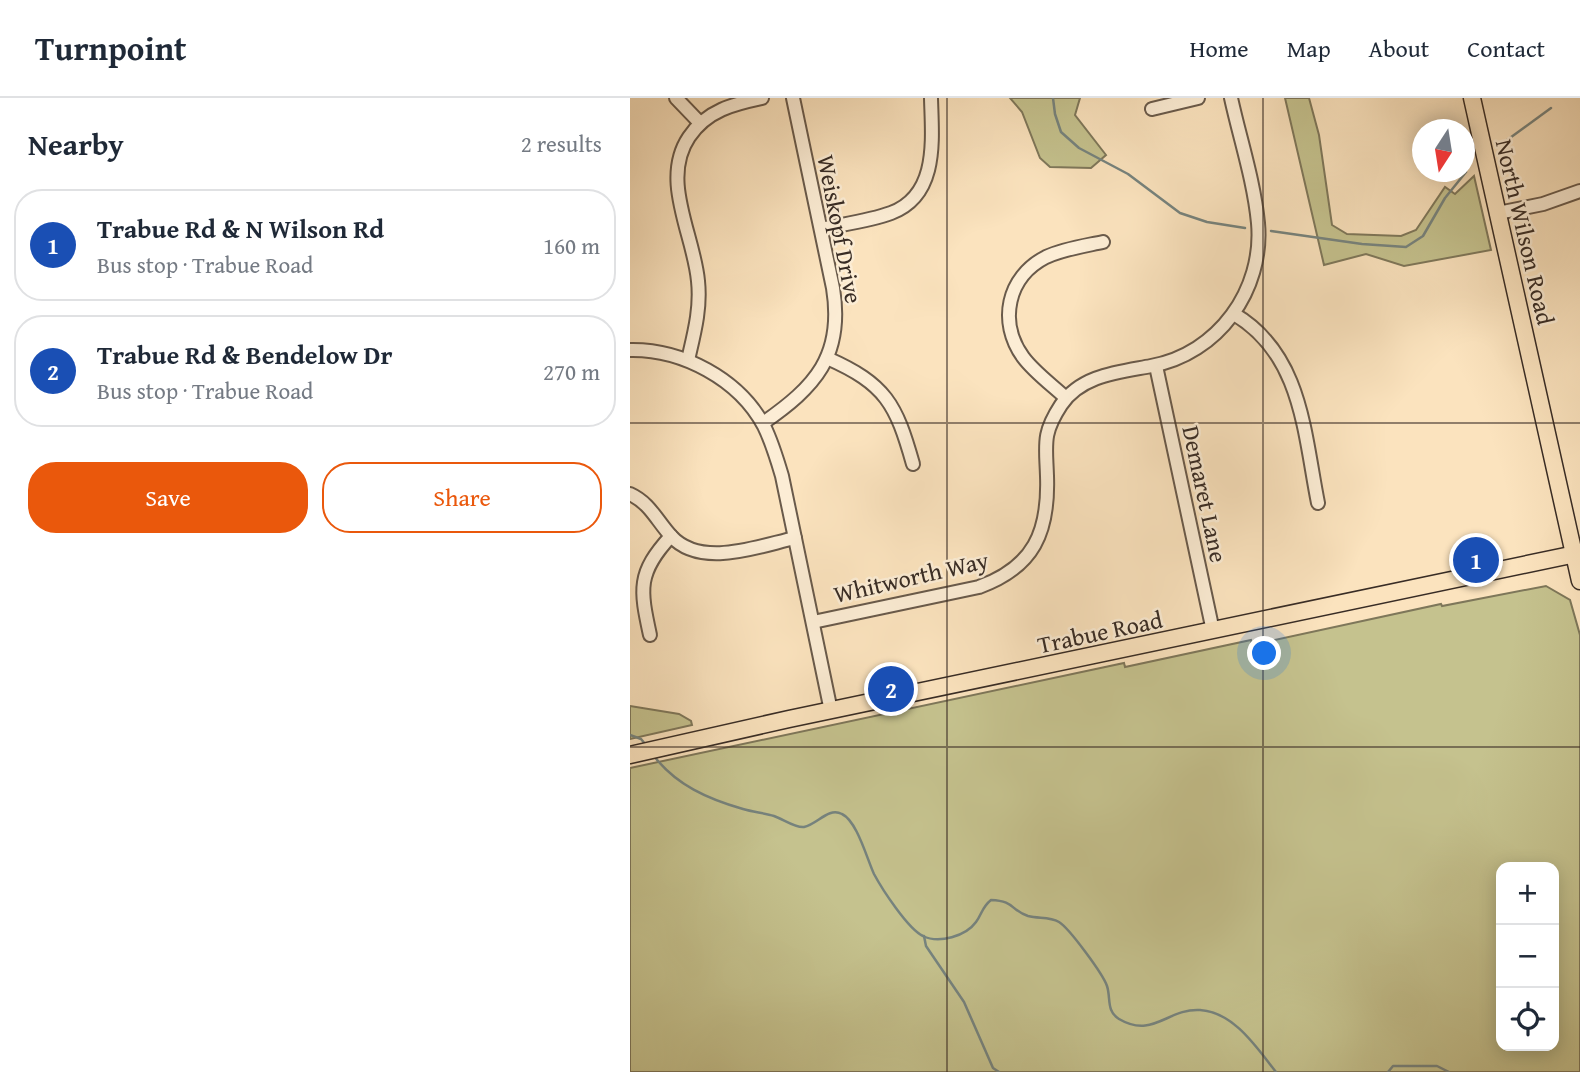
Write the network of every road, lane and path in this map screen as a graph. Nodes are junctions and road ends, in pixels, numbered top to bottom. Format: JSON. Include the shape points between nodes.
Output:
{"nodes":[{"id":1,"x":676,"y":98,"type":"edge"},
{"id":2,"x":762,"y":98,"type":"edge"},
{"id":3,"x":793,"y":98,"type":"edge"},
{"id":4,"x":931,"y":98,"type":"edge"},
{"id":5,"x":1198,"y":98,"type":"edge"},
{"id":6,"x":1231,"y":98,"type":"edge"},
{"id":7,"x":1472,"y":98,"type":"edge"},
{"id":8,"x":1152,"y":108,"type":"dead end"},
{"id":9,"x":700,"y":123,"type":"junction"},
{"id":10,"x":1580,"y":191,"type":"edge"},
{"id":11,"x":1498,"y":213,"type":"junction"},
{"id":12,"x":821,"y":229,"type":"junction"},
{"id":13,"x":1103,"y":242,"type":"dead end"},
{"id":14,"x":1234,"y":314,"type":"junction"},
{"id":15,"x":630,"y":350,"type":"edge"},
{"id":16,"x":827,"y":358,"type":"junction"},
{"id":17,"x":688,"y":360,"type":"junction"},
{"id":18,"x":1156,"y":366,"type":"junction"},
{"id":19,"x":1066,"y":398,"type":"junction"},
{"id":20,"x":763,"y":423,"type":"junction"},
{"id":21,"x":913,"y":464,"type":"dead end"},
{"id":22,"x":630,"y":494,"type":"edge"},
{"id":23,"x":1318,"y":503,"type":"dead end"},
{"id":24,"x":671,"y":536,"type":"junction"},
{"id":25,"x":795,"y":538,"type":"junction"},
{"id":26,"x":1577,"y":554,"type":"edge"},
{"id":27,"x":1580,"y":580,"type":"edge"},
{"id":28,"x":813,"y":622,"type":"junction"},
{"id":29,"x":1213,"y":631,"type":"junction"},
{"id":30,"x":650,"y":635,"type":"dead end"},
{"id":31,"x":831,"y":711,"type":"junction"},
{"id":32,"x":634,"y":754,"type":"edge"}],
"edges":[{"from":1,"to":9,"type":"street"},
{"from":2,"to":9,"type":"street","via":[[723,108]]},
{"from":3,"to":12,"type":"street","name":"Weiskopf Drive"},
{"from":4,"to":12,"type":"street","via":[[932,147],[927,178],[919,192],[894,212]]},
{"from":5,"to":8,"type":"street"},
{"from":6,"to":14,"type":"street","name":"Whitworth Way","via":[[1259,226],[1253,273]]},
{"from":7,"to":11,"type":"main road","name":"North Wilson Road"},
{"from":9,"to":17,"type":"street","via":[[686,141],[677,172],[698,279],[698,318]]},
{"from":10,"to":11,"type":"street"},
{"from":11,"to":26,"type":"main road","name":"North Wilson Road"},
{"from":12,"to":16,"type":"street","name":"Weiskopf Drive","via":[[836,305]]},
{"from":13,"to":19,"type":"street","via":[[1037,262],[1021,277],[1011,297],[1008,318],[1012,338],[1025,360]]},
{"from":14,"to":18,"type":"street","name":"Whitworth Way","via":[[1199,346]]},
{"from":14,"to":23,"type":"street","via":[[1264,336],[1289,372]]},
{"from":15,"to":17,"type":"street","via":[[658,351]]},
{"from":16,"to":20,"type":"street","name":"Weiskopf Drive","via":[[800,397]]},
{"from":16,"to":21,"type":"street","via":[[864,376],[886,397]]},
{"from":17,"to":20,"type":"street","via":[[730,385]]},
{"from":18,"to":19,"type":"street","name":"Whitworth Way","via":[[1104,375]]},
{"from":18,"to":29,"type":"street","name":"Demaret Lane"},
{"from":19,"to":28,"type":"street","name":"Whitworth Way","via":[[1045,443],[1044,523],[1019,566],[979,587]]},
{"from":20,"to":25,"type":"street","via":[[777,458]]},
{"from":22,"to":24,"type":"street","via":[[649,507]]},
{"from":24,"to":25,"type":"street","via":[[688,548],[714,554]]},
{"from":24,"to":30,"type":"street","via":[[650,564],[642,586]]},
{"from":25,"to":28,"type":"street"},
{"from":26,"to":27,"type":"main road","name":"North Wilson Road"},
{"from":26,"to":29,"type":"main road","name":"Trabue Road"},
{"from":28,"to":31,"type":"street"},
{"from":29,"to":31,"type":"main road","name":"Trabue Road"},
{"from":31,"to":32,"type":"main road","name":"Trabue Road"}]}
